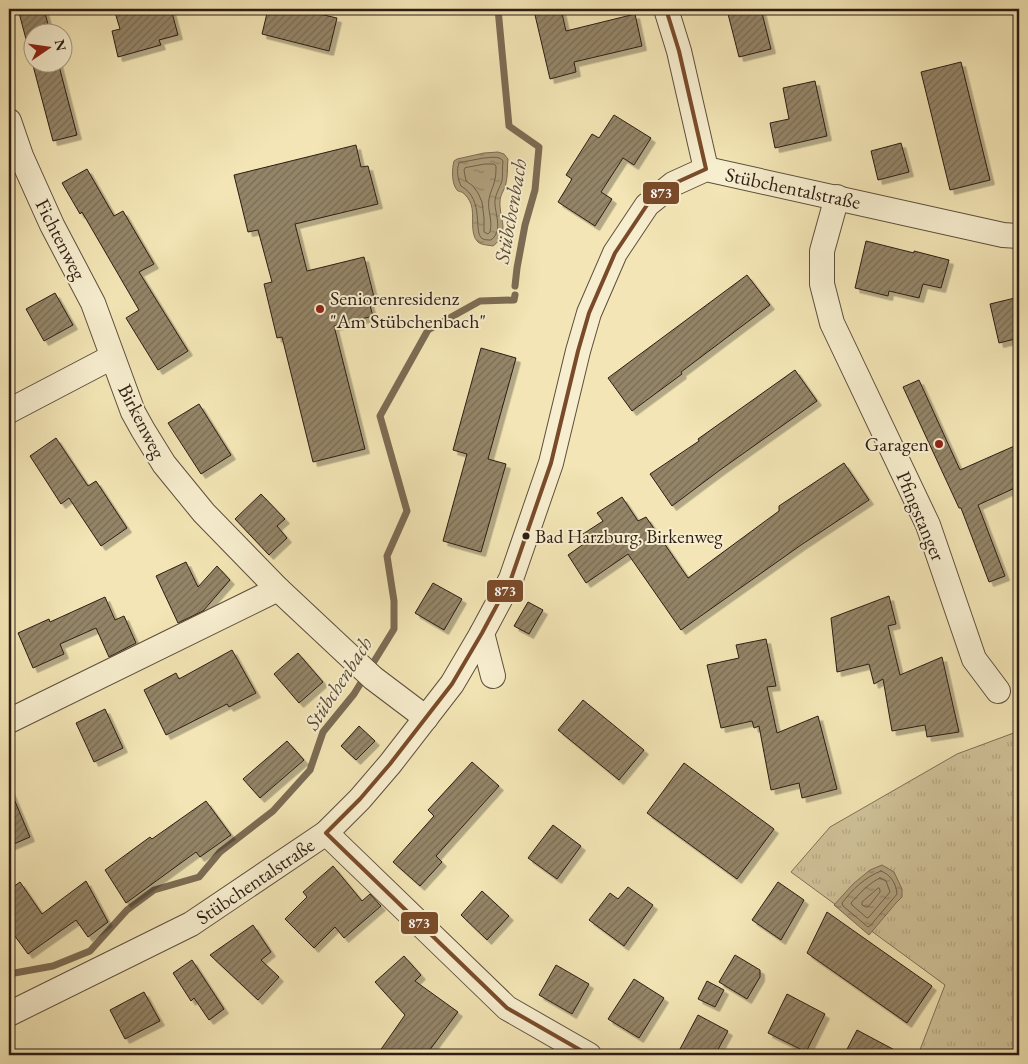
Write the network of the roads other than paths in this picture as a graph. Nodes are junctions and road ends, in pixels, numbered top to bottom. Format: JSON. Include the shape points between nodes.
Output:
{"nodes":[{"id":1,"x":666,"y":9,"type":"edge"},
{"id":2,"x":9,"y":121,"type":"edge"},
{"id":3,"x":706,"y":169,"type":"junction"},
{"id":4,"x":837,"y":197,"type":"junction"},
{"id":5,"x":1019,"y":236,"type":"edge"},
{"id":6,"x":112,"y":357,"type":"junction"},
{"id":7,"x":9,"y":411,"type":"edge"},
{"id":8,"x":278,"y":589,"type":"junction"},
{"id":9,"x":482,"y":633,"type":"junction"},
{"id":10,"x":493,"y":676,"type":"dead end"},
{"id":11,"x":998,"y":691,"type":"dead end"},
{"id":12,"x":426,"y":718,"type":"junction"},
{"id":13,"x":9,"y":721,"type":"edge"},
{"id":14,"x":326,"y":833,"type":"junction"},
{"id":15,"x":9,"y":1014,"type":"edge"},
{"id":16,"x":589,"y":1055,"type":"edge"}],
"edges":[{"from":1,"to":3,"type":"street"},
{"from":2,"to":6,"type":"street","name":"Fichtenweg","via":[[52,225],[93,302]]},
{"from":3,"to":4,"type":"street","name":"Stübchentalstraße"},
{"from":3,"to":9,"type":"street","name":"Stübchentalstraße","via":[[673,184],[648,206],[615,253],[589,313],[551,463],[511,579]]},
{"from":4,"to":5,"type":"street","name":"Stübchentalstraße","via":[[1003,236]]},
{"from":4,"to":11,"type":"street","name":"Pfingstanger","via":[[822,251],[822,284],[832,324],[928,525],[974,659]]},
{"from":6,"to":7,"type":"street"},
{"from":6,"to":8,"type":"street","name":"Birkenweg","via":[[133,412],[164,464],[204,513]]},
{"from":8,"to":12,"type":"street","name":"Birkenweg","via":[[367,673]]},
{"from":8,"to":13,"type":"street"},
{"from":9,"to":10,"type":"street"},
{"from":9,"to":12,"type":"street","name":"Stübchentalstraße","via":[[452,684]]},
{"from":12,"to":14,"type":"street","name":"Stübchentalstraße","via":[[360,799]]},
{"from":14,"to":15,"type":"street","name":"Stübchentalstraße","via":[[191,924]]},
{"from":14,"to":16,"type":"street","via":[[507,1008]]}]}
